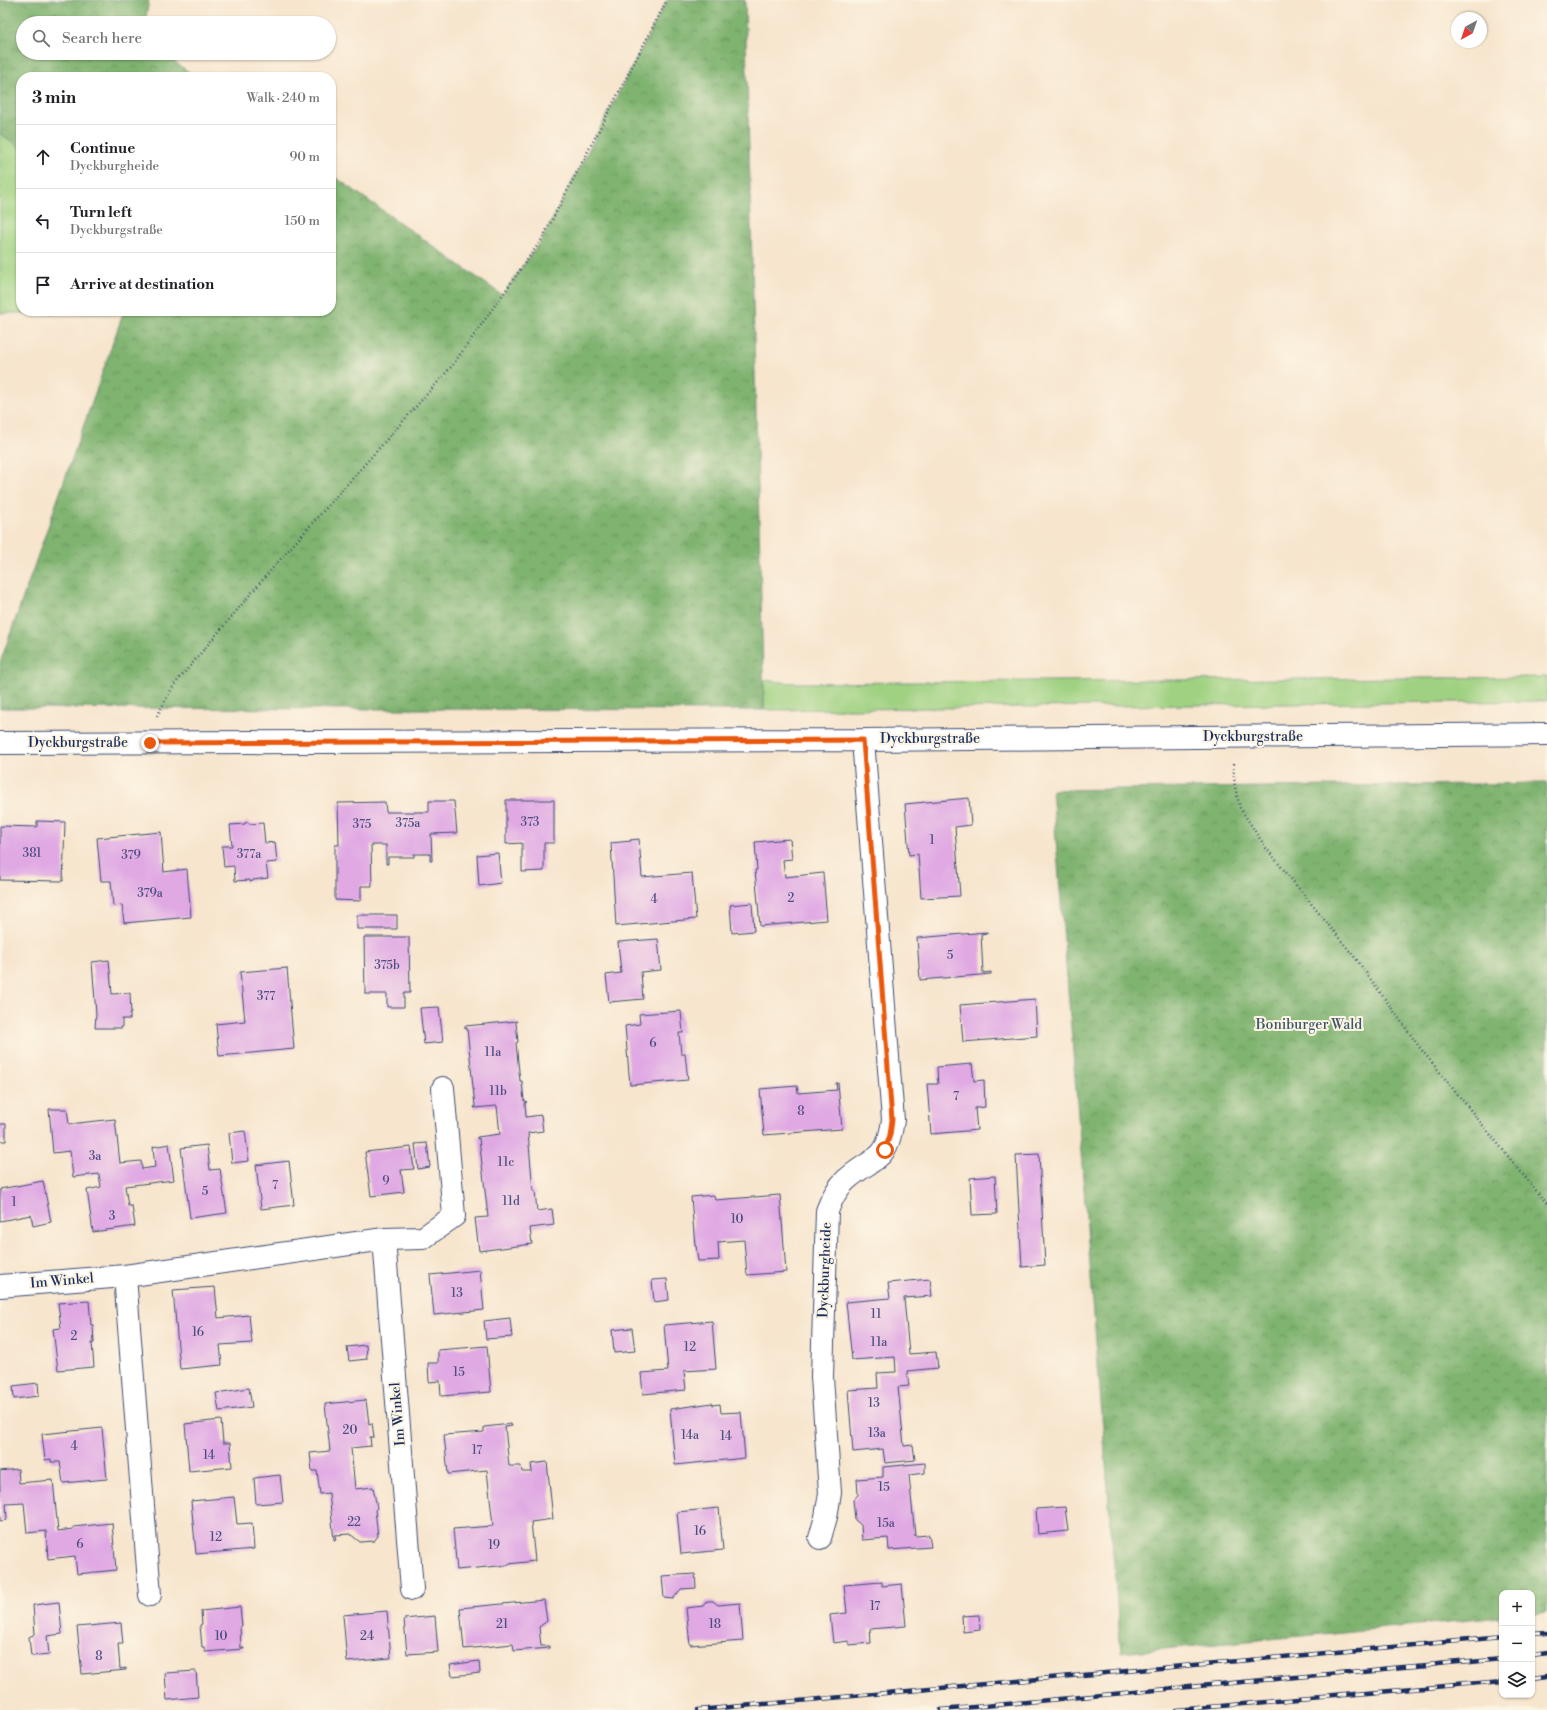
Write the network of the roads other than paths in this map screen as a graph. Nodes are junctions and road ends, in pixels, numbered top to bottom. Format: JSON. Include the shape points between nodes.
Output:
{"nodes":[{"id":1,"x":1547,"y":734,"type":"edge"},
{"id":2,"x":863,"y":740,"type":"junction"},
{"id":3,"x":0,"y":743,"type":"edge"},
{"id":4,"x":443,"y":1088,"type":"dead end"},
{"id":5,"x":384,"y":1239,"type":"junction"},
{"id":6,"x":125,"y":1276,"type":"junction"},
{"id":7,"x":0,"y":1286,"type":"edge"},
{"id":8,"x":820,"y":1538,"type":"dead end"},
{"id":9,"x":412,"y":1589,"type":"dead end"},
{"id":10,"x":150,"y":1595,"type":"dead end"}],
"edges":[{"from":1,"to":2,"type":"street","name":"Dyckburgstraße"},
{"from":2,"to":3,"type":"street","name":"Dyckburgstraße"},
{"from":2,"to":8,"type":"street","name":"Dyckburgheide","via":[[892,1120],[885,1150],[877,1159],[846,1180],[838,1189],[827,1211],[822,1377],[830,1493]]},
{"from":4,"to":5,"type":"street","name":"Im Winkel","via":[[454,1216],[423,1238]]},
{"from":5,"to":6,"type":"street","name":"Im Winkel"},
{"from":5,"to":9,"type":"street","name":"Im Winkel"},
{"from":6,"to":7,"type":"street","name":"Im Winkel"},
{"from":6,"to":10,"type":"street"}]}
